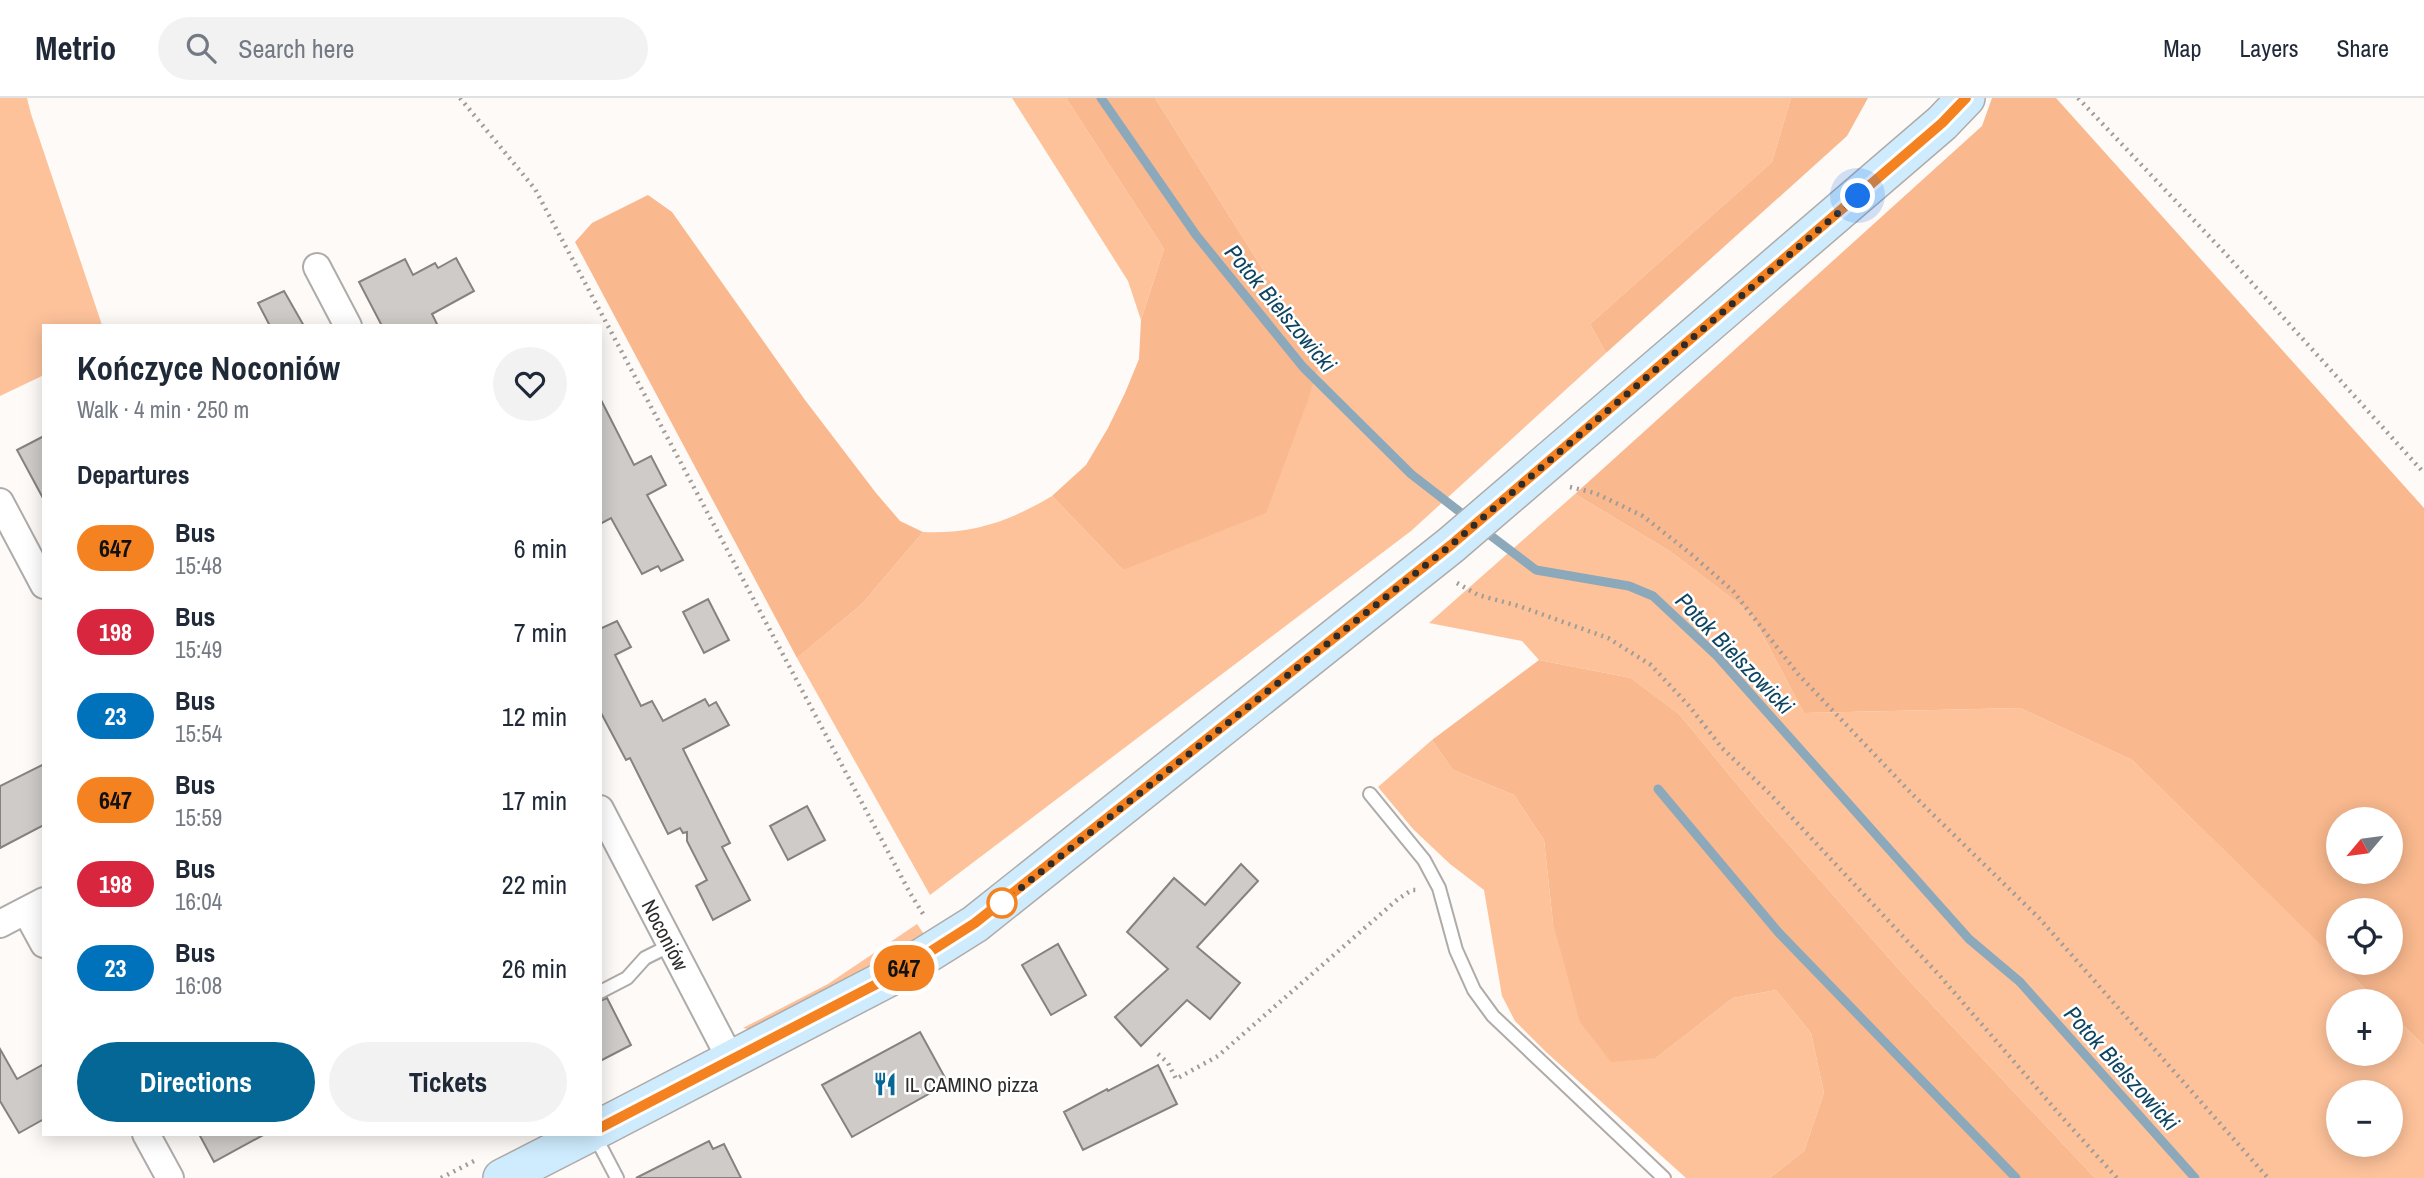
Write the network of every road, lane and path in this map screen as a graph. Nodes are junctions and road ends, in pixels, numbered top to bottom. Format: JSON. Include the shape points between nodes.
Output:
{"nodes":[{"id":1,"x":460,"y":98,"type":"edge"},
{"id":2,"x":1966,"y":98,"type":"edge"},
{"id":3,"x":2078,"y":98,"type":"edge"},
{"id":4,"x":317,"y":267,"type":"dead end"},
{"id":5,"x":347,"y":324,"type":"edge"},
{"id":6,"x":1541,"y":468,"type":"junction"},
{"id":7,"x":2424,"y":474,"type":"edge"},
{"id":8,"x":0,"y":502,"type":"edge"},
{"id":9,"x":1441,"y":553,"type":"junction"},
{"id":10,"x":42,"y":581,"type":"edge"},
{"id":11,"x":1370,"y":794,"type":"dead end"},
{"id":12,"x":602,"y":813,"type":"edge"},
{"id":13,"x":1439,"y":888,"type":"junction"},
{"id":14,"x":35,"y":906,"type":"edge"},
{"id":15,"x":0,"y":924,"type":"edge"},
{"id":16,"x":42,"y":936,"type":"edge"},
{"id":17,"x":671,"y":945,"type":"junction"},
{"id":18,"x":944,"y":945,"type":"junction"},
{"id":19,"x":602,"y":991,"type":"edge"},
{"id":20,"x":1158,"y":1054,"type":"dead end"},
{"id":21,"x":730,"y":1060,"type":"junction"},
{"id":22,"x":602,"y":1127,"type":"edge"},
{"id":23,"x":147,"y":1136,"type":"edge"},
{"id":24,"x":584,"y":1136,"type":"edge"},
{"id":25,"x":595,"y":1136,"type":"edge"},
{"id":26,"x":170,"y":1178,"type":"edge"},
{"id":27,"x":502,"y":1178,"type":"edge"},
{"id":28,"x":617,"y":1178,"type":"edge"},
{"id":29,"x":1664,"y":1178,"type":"edge"},
{"id":30,"x":2117,"y":1178,"type":"edge"},
{"id":31,"x":2267,"y":1178,"type":"edge"}],
"edges":[{"from":1,"to":18,"type":"path","via":[[535,189],[903,881]]},
{"from":2,"to":6,"type":"main road"},
{"from":3,"to":7,"type":"path"},
{"from":4,"to":5,"type":"street"},
{"from":6,"to":9,"type":"main road"},
{"from":6,"to":31,"type":"path","via":[[1552,479],[1643,516],[1733,592],[1798,674],[2039,918]]},
{"from":8,"to":10,"type":"street"},
{"from":9,"to":18,"type":"main road","via":[[1039,875]]},
{"from":9,"to":30,"type":"path","via":[[1438,570],[1478,595],[1608,638],[1651,665],[1722,748],[1940,976]]},
{"from":11,"to":13,"type":"lane","via":[[1424,860]]},
{"from":12,"to":17,"type":"street","name":"Noconiów"},
{"from":13,"to":20,"type":"path","via":[[1412,890],[1398,899],[1217,1056],[1176,1079]]},
{"from":13,"to":29,"type":"lane","via":[[1457,950],[1474,990],[1493,1016]]},
{"from":14,"to":15,"type":"street"},
{"from":14,"to":16,"type":"street"},
{"from":17,"to":19,"type":"lane","via":[[645,958],[627,978]]},
{"from":17,"to":21,"type":"street","name":"Noconiów"},
{"from":18,"to":21,"type":"main road"},
{"from":21,"to":22,"type":"main road"},
{"from":23,"to":26,"type":"street"},
{"from":24,"to":27,"type":"main road"},
{"from":25,"to":28,"type":"lane"}]}
